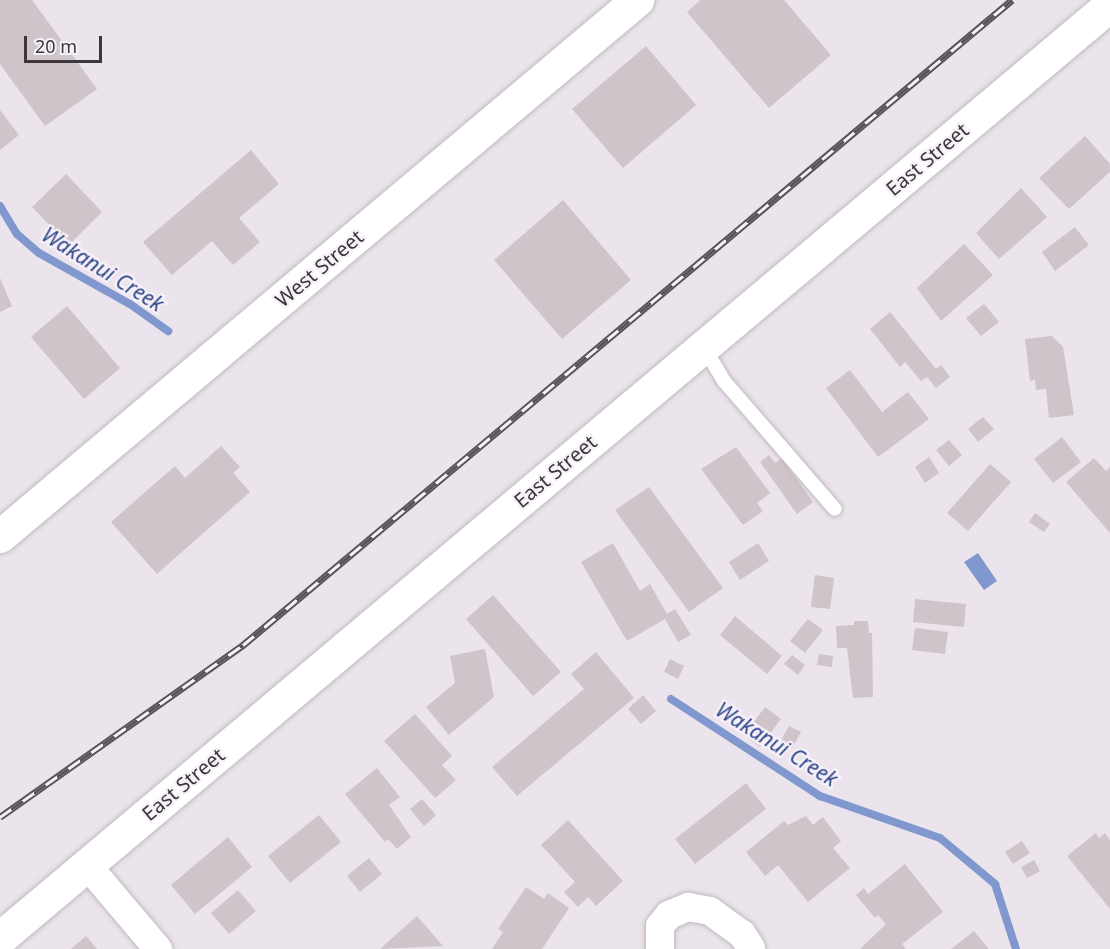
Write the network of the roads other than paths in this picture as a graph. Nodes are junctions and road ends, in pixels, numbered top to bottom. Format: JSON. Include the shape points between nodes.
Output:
{"nodes":[{"id":1,"x":637,"y":0,"type":"edge"},
{"id":2,"x":1110,"y":5,"type":"edge"},
{"id":3,"x":703,"y":346,"type":"junction"},
{"id":4,"x":835,"y":509,"type":"dead end"},
{"id":5,"x":0,"y":536,"type":"edge"},
{"id":6,"x":87,"y":865,"type":"junction"},
{"id":7,"x":0,"y":938,"type":"edge"},
{"id":8,"x":158,"y":949,"type":"edge"},
{"id":9,"x":660,"y":949,"type":"edge"},
{"id":10,"x":754,"y":949,"type":"edge"}],
"edges":[{"from":1,"to":5,"type":"main road","name":"West Street"},
{"from":2,"to":3,"type":"main road","name":"East Street"},
{"from":3,"to":4,"type":"lane","via":[[724,381]]},
{"from":3,"to":6,"type":"main road","name":"East Street"},
{"from":6,"to":7,"type":"main road","name":"East Street"},
{"from":6,"to":8,"type":"street"},
{"from":9,"to":10,"type":"street","via":[[660,927],[669,915],[688,907],[710,911],[742,934]]}]}
